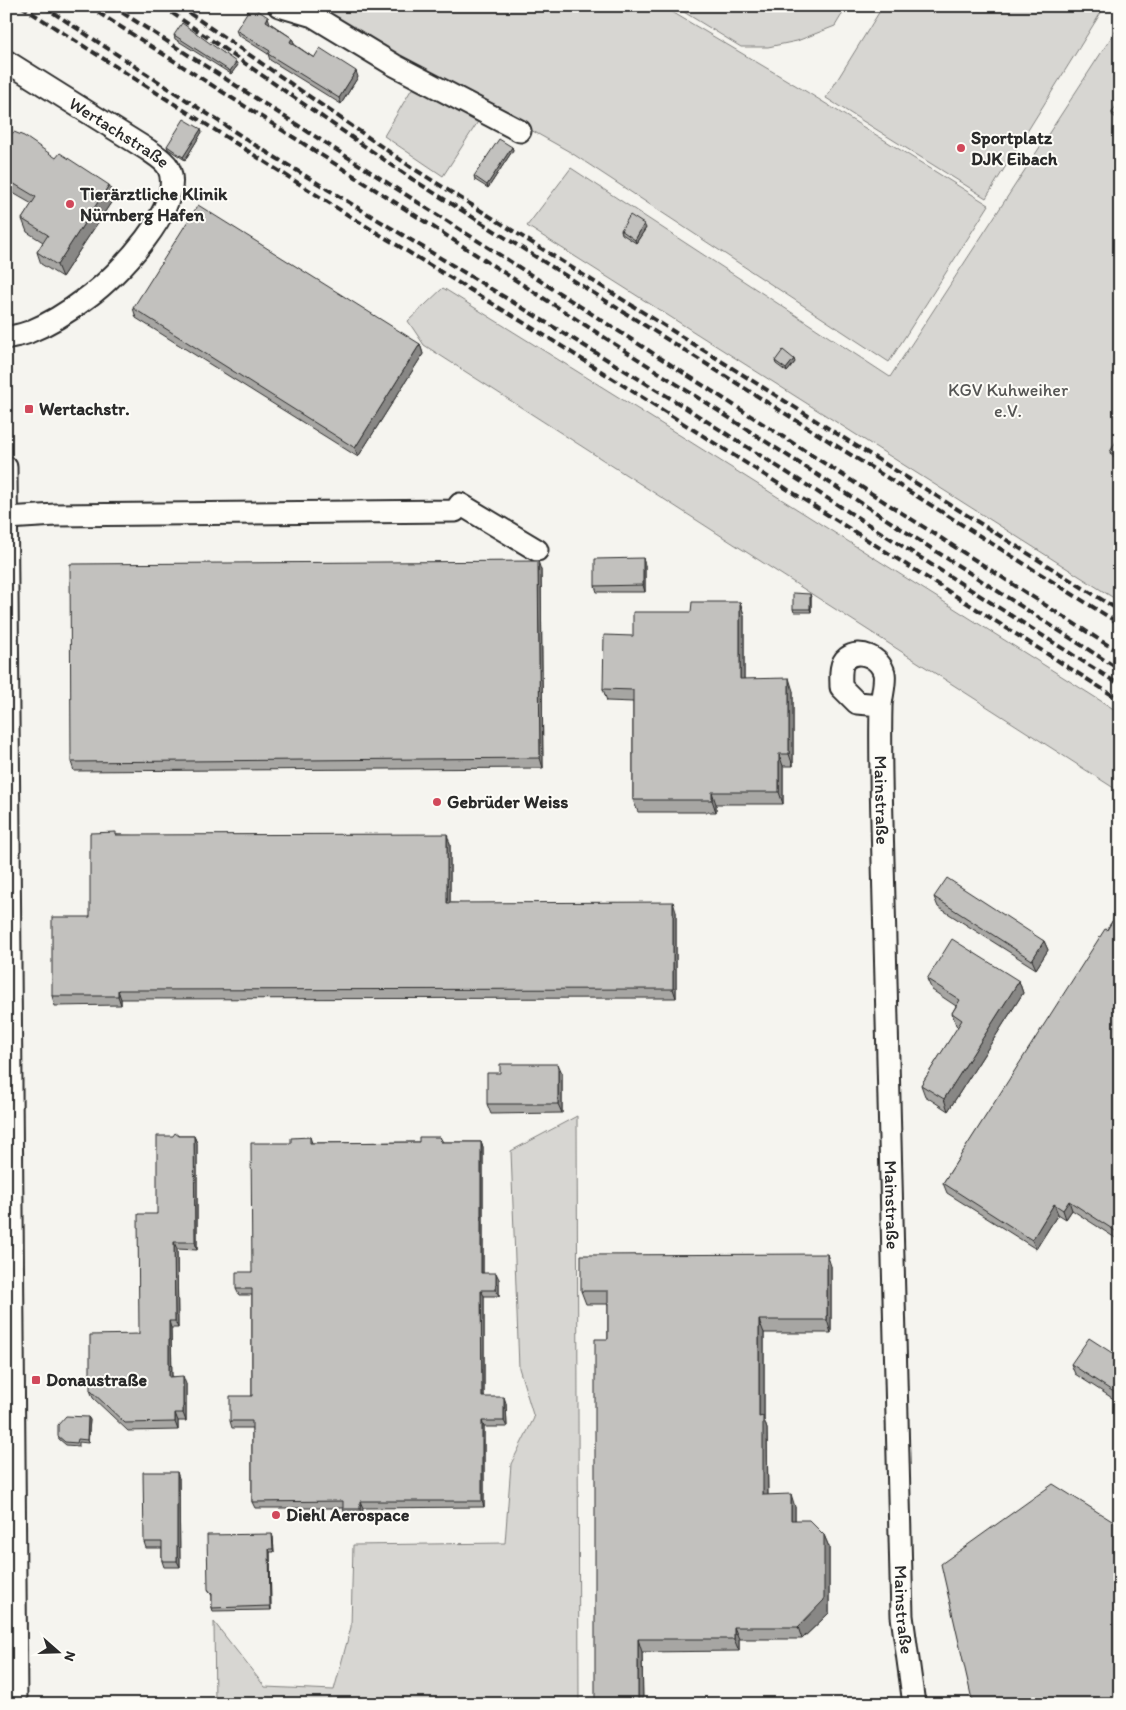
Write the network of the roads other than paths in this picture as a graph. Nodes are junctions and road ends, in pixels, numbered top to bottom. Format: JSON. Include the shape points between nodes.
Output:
{"nodes":[{"id":1,"x":287,"y":7,"type":"edge"},
{"id":2,"x":6,"y":61,"type":"edge"},
{"id":3,"x":520,"y":130,"type":"dead end"},
{"id":4,"x":6,"y":338,"type":"edge"},
{"id":5,"x":6,"y":467,"type":"edge"},
{"id":6,"x":6,"y":496,"type":"edge"},
{"id":7,"x":7,"y":530,"type":"edge"},
{"id":8,"x":537,"y":550,"type":"dead end"},
{"id":9,"x":881,"y":705,"type":"dead end"},
{"id":10,"x":8,"y":1023,"type":"edge"},
{"id":11,"x":16,"y":1704,"type":"edge"},
{"id":12,"x":914,"y":1704,"type":"edge"}],
"edges":[{"from":1,"to":3,"type":"street","via":[[313,16],[394,66]]},
{"from":2,"to":4,"type":"street","name":"Wertachstraße","via":[[164,161],[171,178],[168,202],[162,216],[128,261],[109,280],[58,317],[29,332]]},
{"from":5,"to":6,"type":"street"},
{"from":6,"to":7,"type":"street"},
{"from":7,"to":8,"type":"street","via":[[56,515],[455,511],[460,504]]},
{"from":7,"to":10,"type":"street"},
{"from":9,"to":12,"type":"street","name":"Mainstraße","via":[[902,1616]]},
{"from":10,"to":11,"type":"street"}]}
